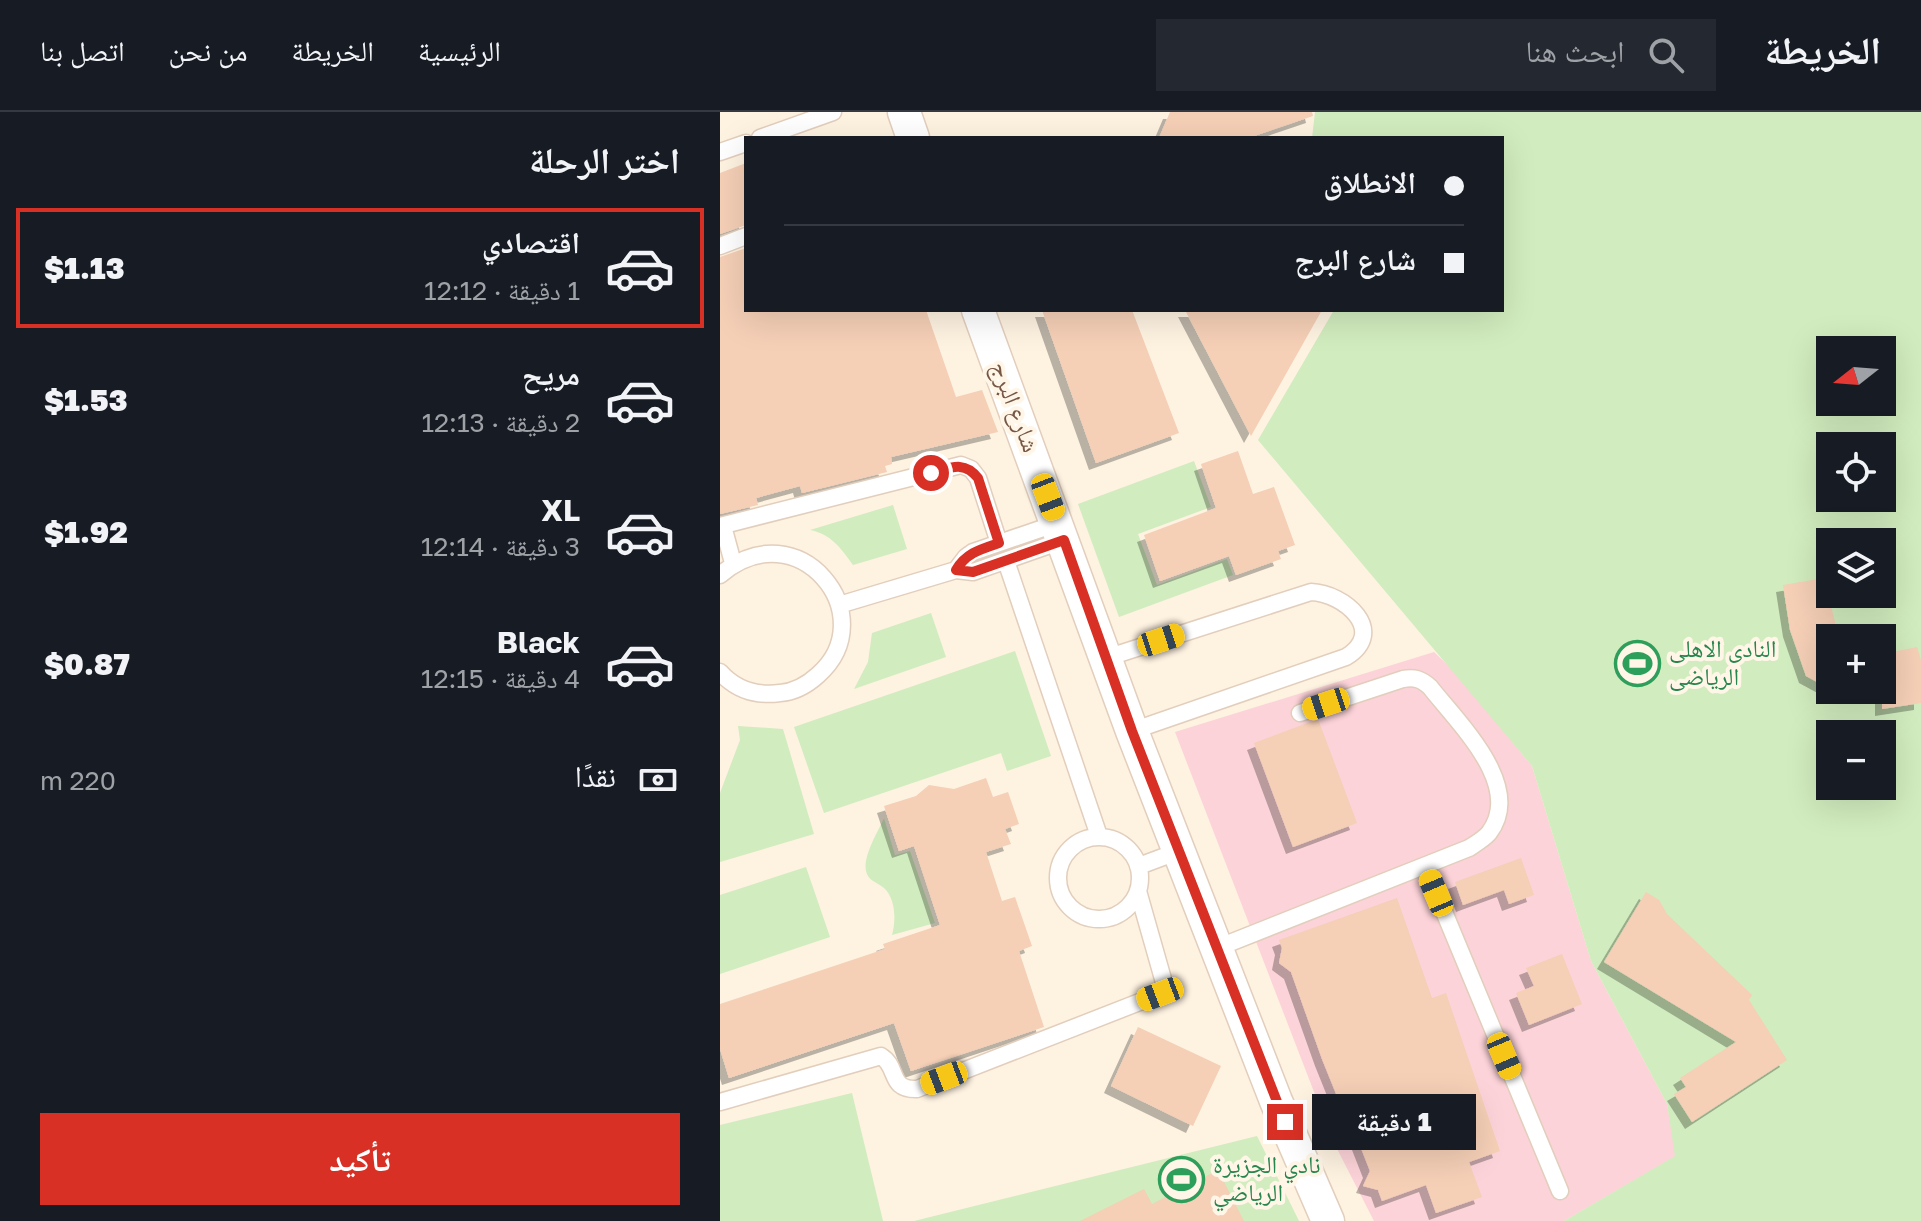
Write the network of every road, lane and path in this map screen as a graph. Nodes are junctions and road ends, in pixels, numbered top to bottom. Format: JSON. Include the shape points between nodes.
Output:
{"nodes":[{"id":1,"x":833,"y":112,"type":"edge"},
{"id":2,"x":904,"y":112,"type":"edge"},
{"id":3,"x":766,"y":136,"type":"edge"},
{"id":4,"x":912,"y":136,"type":"edge"},
{"id":5,"x":744,"y":144,"type":"edge"},
{"id":6,"x":720,"y":152,"type":"edge"},
{"id":7,"x":744,"y":237,"type":"edge"},
{"id":8,"x":720,"y":246,"type":"edge"},
{"id":9,"x":979,"y":312,"type":"edge"},
{"id":10,"x":722,"y":526,"type":"edge"},
{"id":11,"x":1061,"y":532,"type":"junction"},
{"id":12,"x":999,"y":543,"type":"junction"},
{"id":13,"x":1006,"y":561,"type":"junction"},
{"id":14,"x":733,"y":563,"type":"junction"},
{"id":15,"x":956,"y":570,"type":"junction"},
{"id":16,"x":720,"y":575,"type":"edge"},
{"id":17,"x":839,"y":605,"type":"junction"},
{"id":18,"x":1106,"y":658,"type":"junction"},
{"id":19,"x":720,"y":672,"type":"edge"},
{"id":20,"x":1300,"y":713,"type":"dead end"},
{"id":21,"x":1132,"y":731,"type":"junction"},
{"id":22,"x":1099,"y":836,"type":"junction"},
{"id":23,"x":1179,"y":851,"type":"junction"},
{"id":24,"x":1139,"y":866,"type":"junction"},
{"id":25,"x":1425,"y":866,"type":"junction"},
{"id":26,"x":1138,"y":891,"type":"junction"},
{"id":27,"x":1217,"y":948,"type":"junction"},
{"id":28,"x":720,"y":1102,"type":"edge"},
{"id":29,"x":1560,"y":1191,"type":"dead end"},
{"id":30,"x":1328,"y":1221,"type":"edge"}],
"edges":[{"from":1,"to":3,"type":"lane"},
{"from":2,"to":4,"type":"street"},
{"from":5,"to":6,"type":"lane"},
{"from":7,"to":8,"type":"lane"},
{"from":9,"to":11,"type":"street","name":"شارع البرج"},
{"from":10,"to":12,"type":"lane","via":[[961,465],[978,478]]},
{"from":10,"to":14,"type":"lane"},
{"from":11,"to":12,"type":"lane"},
{"from":11,"to":13,"type":"lane"},
{"from":11,"to":18,"type":"street","name":"شارع البرج"},
{"from":12,"to":15,"type":"lane","via":[[973,552]]},
{"from":13,"to":15,"type":"lane","via":[[973,572]]},
{"from":13,"to":22,"type":"lane"},
{"from":14,"to":16,"type":"lane"},
{"from":14,"to":17,"type":"lane","via":[[775,553],[796,558],[816,569]]},
{"from":15,"to":17,"type":"lane"},
{"from":17,"to":19,"type":"lane","via":[[842,628],[837,649],[809,684],[767,695],[745,690]]},
{"from":18,"to":21,"type":"street","name":"شارع البرج"},
{"from":18,"to":21,"type":"lane","via":[[1311,592],[1337,597],[1360,619],[1365,634],[1359,648],[1346,657]]},
{"from":20,"to":25,"type":"lane","via":[[1403,679],[1422,680],[1430,687],[1490,766],[1500,789],[1499,813],[1488,834]]},
{"from":21,"to":23,"type":"street","name":"شارع البرج"},
{"from":22,"to":24,"type":"lane","via":[[1124,844]]},
{"from":22,"to":26,"type":"lane","via":[[1075,844],[1060,864],[1059,890],[1065,902],[1074,911],[1111,918],[1123,912]]},
{"from":23,"to":24,"type":"lane"},
{"from":23,"to":27,"type":"street","name":"شارع البرج"},
{"from":24,"to":26,"type":"lane"},
{"from":25,"to":27,"type":"lane"},
{"from":25,"to":29,"type":"lane"},
{"from":26,"to":28,"type":"lane","via":[[1165,986],[1160,994],[917,1089],[899,1085],[881,1056]]},
{"from":27,"to":30,"type":"street","name":"شارع البرج"}]}
